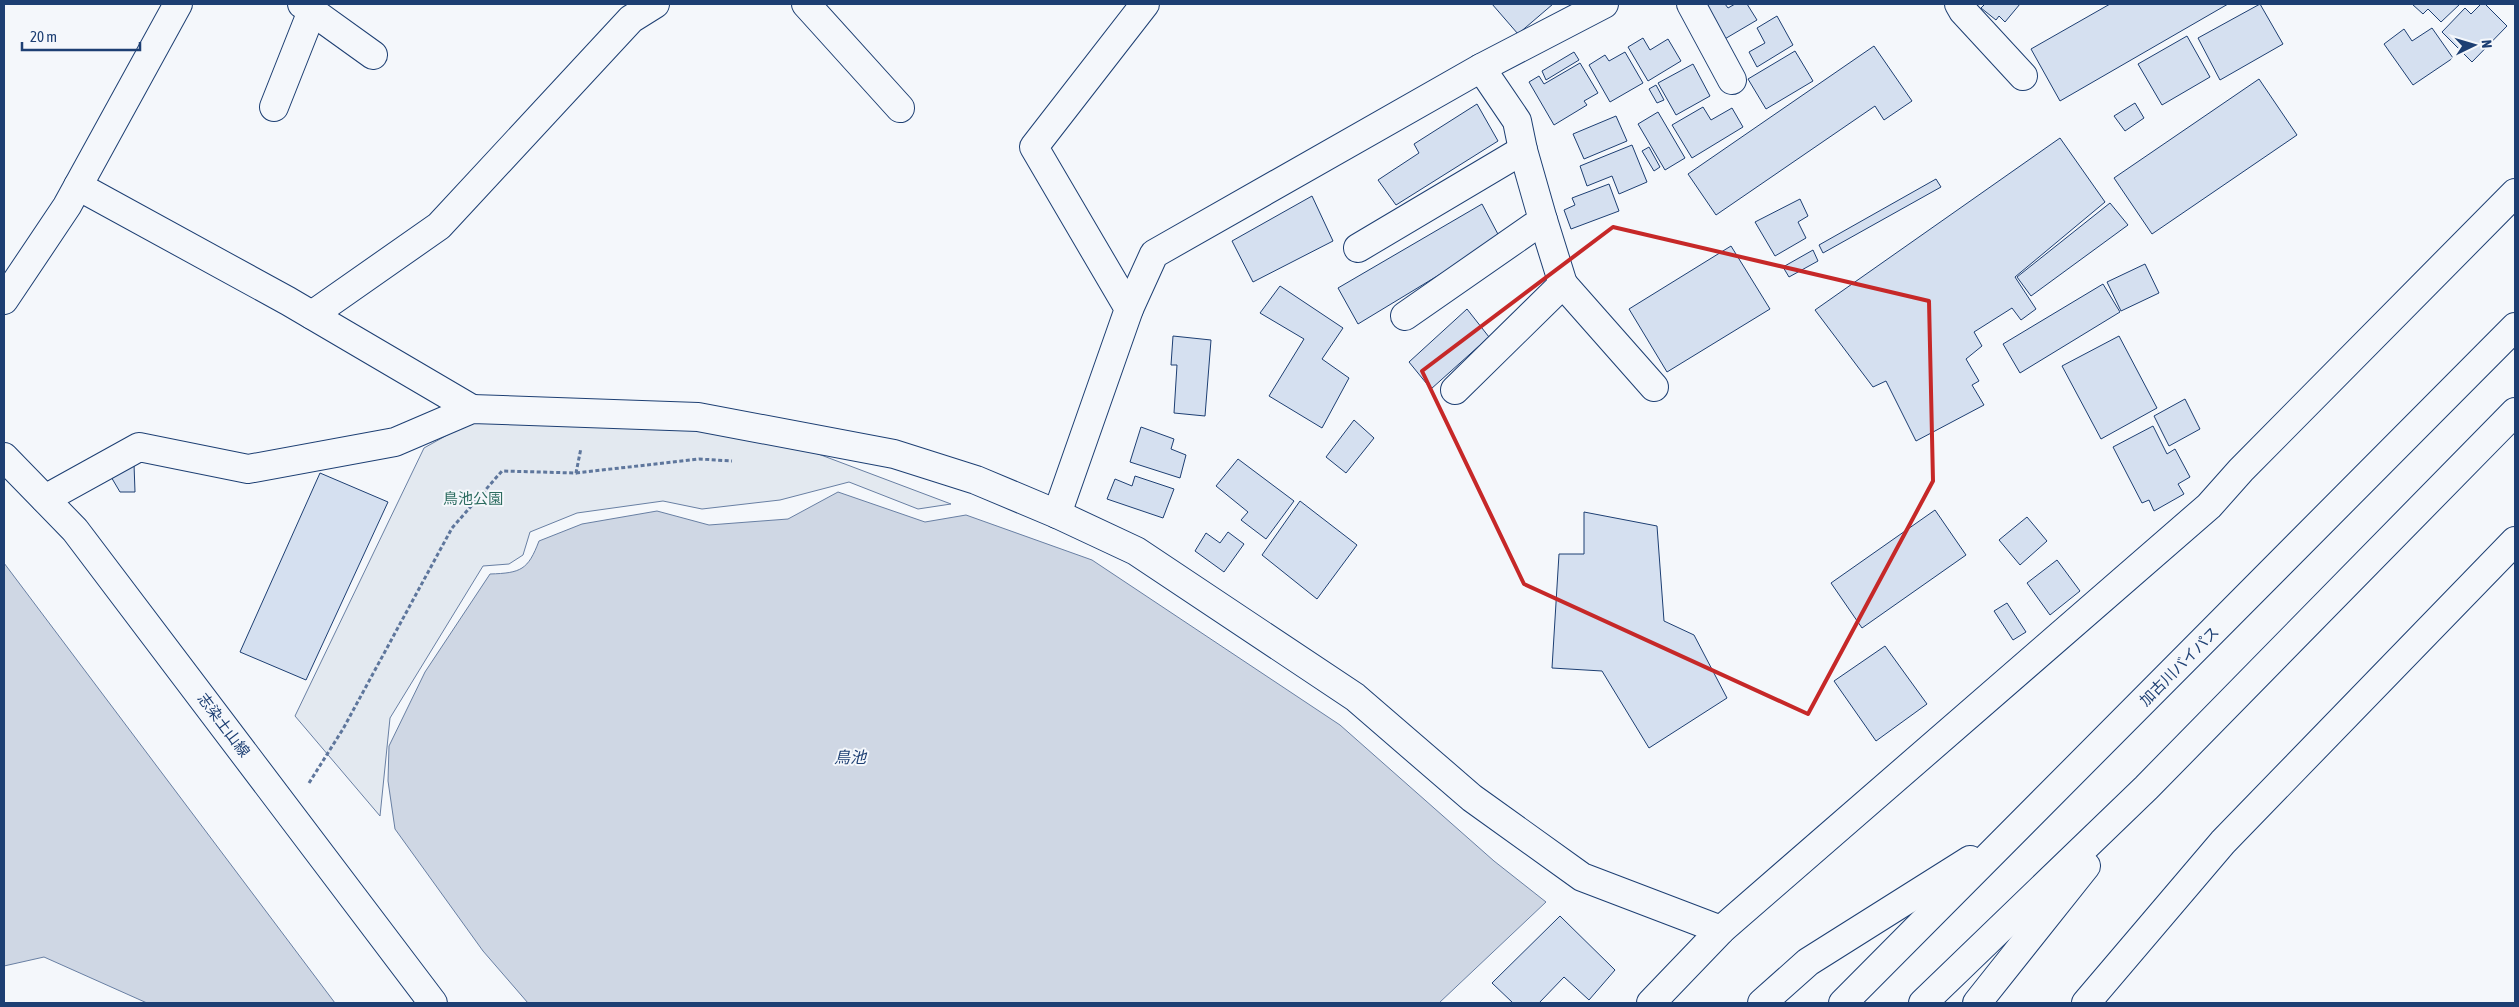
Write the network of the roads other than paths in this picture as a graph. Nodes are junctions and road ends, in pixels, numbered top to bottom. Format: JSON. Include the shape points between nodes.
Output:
{"nodes":[{"id":1,"x":178,"y":4,"type":"edge"},
{"id":2,"x":655,"y":4,"type":"edge"},
{"id":3,"x":806,"y":4,"type":"edge"},
{"id":4,"x":1145,"y":4,"type":"edge"},
{"id":5,"x":1604,"y":4,"type":"edge"},
{"id":6,"x":1691,"y":4,"type":"edge"},
{"id":7,"x":1959,"y":4,"type":"edge"},
{"id":8,"x":307,"y":7,"type":"edge"},
{"id":9,"x":373,"y":55,"type":"dead end"},
{"id":10,"x":1481,"y":68,"type":"junction"},
{"id":11,"x":2023,"y":76,"type":"dead end"},
{"id":12,"x":1732,"y":80,"type":"dead end"},
{"id":13,"x":274,"y":108,"type":"dead end"},
{"id":14,"x":900,"y":108,"type":"dead end"},
{"id":15,"x":1523,"y":150,"type":"junction"},
{"id":16,"x":78,"y":186,"type":"junction"},
{"id":17,"x":2515,"y":193,"type":"edge"},
{"id":18,"x":1543,"y":220,"type":"junction"},
{"id":19,"x":1358,"y":248,"type":"dead end"},
{"id":20,"x":1563,"y":284,"type":"junction"},
{"id":21,"x":4,"y":300,"type":"edge"},
{"id":22,"x":1129,"y":309,"type":"junction"},
{"id":23,"x":312,"y":315,"type":"junction"},
{"id":24,"x":1405,"y":316,"type":"dead end"},
{"id":25,"x":2515,"y":327,"type":"edge"},
{"id":26,"x":1654,"y":387,"type":"dead end"},
{"id":27,"x":1455,"y":390,"type":"dead end"},
{"id":28,"x":472,"y":409,"type":"junction"},
{"id":29,"x":2515,"y":412,"type":"edge"},
{"id":30,"x":4,"y":457,"type":"edge"},
{"id":31,"x":45,"y":499,"type":"junction"},
{"id":32,"x":1057,"y":514,"type":"junction"},
{"id":33,"x":2515,"y":541,"type":"edge"},
{"id":34,"x":2146,"y":788,"type":"junction"},
{"id":35,"x":2011,"y":834,"type":"junction"},
{"id":36,"x":1722,"y":930,"type":"junction"},
{"id":37,"x":432,"y":1003,"type":"edge"},
{"id":38,"x":1651,"y":1003,"type":"edge"},
{"id":39,"x":1762,"y":1003,"type":"edge"},
{"id":40,"x":1843,"y":1003,"type":"edge"},
{"id":41,"x":1923,"y":1003,"type":"edge"},
{"id":42,"x":1978,"y":1003,"type":"edge"},
{"id":43,"x":2086,"y":1003,"type":"edge"}],
"edges":[{"from":1,"to":16,"type":"main road"},
{"from":2,"to":23,"type":"main road","via":[[631,19],[438,226]]},
{"from":3,"to":14,"type":"main road"},
{"from":4,"to":22,"type":"main road","via":[[1034,147]]},
{"from":5,"to":10,"type":"main road"},
{"from":6,"to":12,"type":"main road"},
{"from":7,"to":11,"type":"main road"},
{"from":8,"to":9,"type":"main road"},
{"from":8,"to":13,"type":"main road"},
{"from":10,"to":15,"type":"main road","via":[[1517,121]]},
{"from":10,"to":22,"type":"main road","via":[[1154,254]]},
{"from":15,"to":18,"type":"main road"},
{"from":15,"to":19,"type":"main road"},
{"from":16,"to":21,"type":"main road"},
{"from":16,"to":23,"type":"main road"},
{"from":17,"to":36,"type":"main road","via":[[2240,470],[2209,506]]},
{"from":18,"to":20,"type":"main road"},
{"from":18,"to":24,"type":"main road"},
{"from":20,"to":26,"type":"main road"},
{"from":20,"to":27,"type":"main road"},
{"from":22,"to":32,"type":"main road"},
{"from":23,"to":28,"type":"main road"},
{"from":25,"to":35,"type":"main road","name":"加古川バイパス"},
{"from":28,"to":31,"type":"main road","via":[[395,442],[248,469],[139,447]]},
{"from":28,"to":32,"type":"main road","via":[[698,417],[894,454],[976,480]]},
{"from":29,"to":34,"type":"main road"},
{"from":30,"to":31,"type":"main road","name":"志染土山線"},
{"from":31,"to":37,"type":"main road","name":"志染土山線","via":[[75,530]]},
{"from":32,"to":36,"type":"main road","via":[[1136,551],[1355,697],[1472,798],[1582,877]]},
{"from":33,"to":43,"type":"main road","via":[[2224,842]]},
{"from":34,"to":41,"type":"main road"},
{"from":34,"to":42,"type":"main road"},
{"from":35,"to":39,"type":"main road","via":[[1808,962]]},
{"from":35,"to":40,"type":"main road","name":"加古川バイパス"},
{"from":36,"to":38,"type":"main road"}]}
